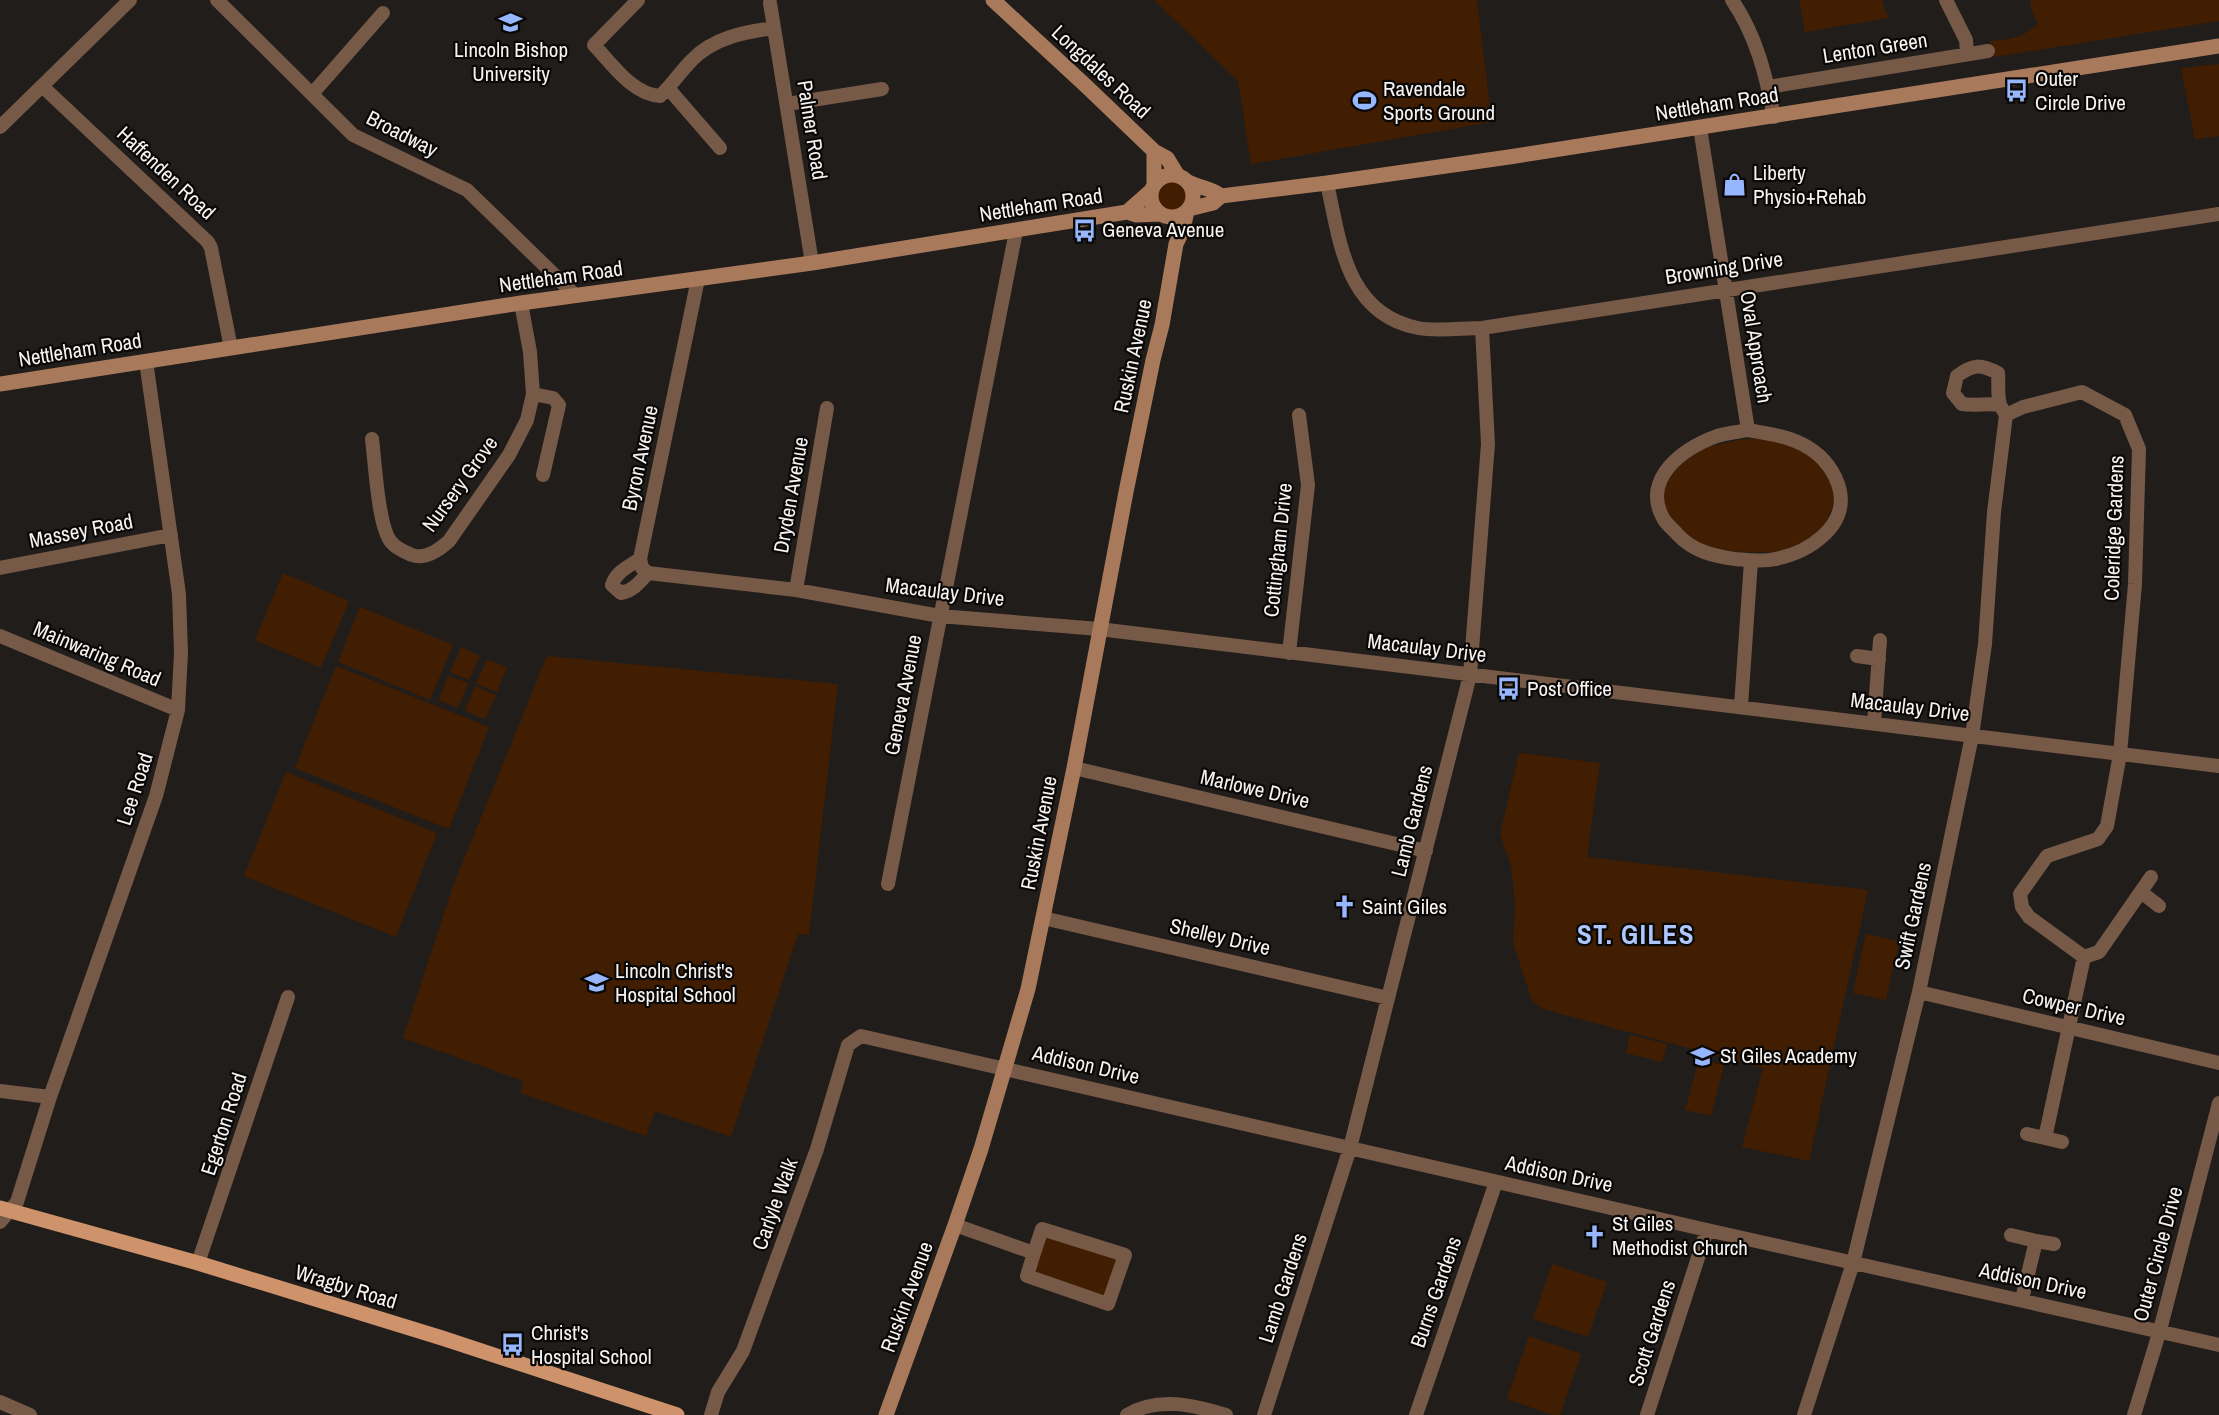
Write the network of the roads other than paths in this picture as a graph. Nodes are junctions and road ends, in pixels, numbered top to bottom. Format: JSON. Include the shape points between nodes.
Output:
{"nodes":[{"id":1,"x":130,"y":0,"type":"edge"},
{"id":2,"x":217,"y":0,"type":"edge"},
{"id":3,"x":638,"y":0,"type":"edge"},
{"id":4,"x":993,"y":0,"type":"edge"},
{"id":5,"x":1732,"y":0,"type":"edge"},
{"id":6,"x":1946,"y":0,"type":"edge"},
{"id":7,"x":770,"y":3,"type":"dead end"},
{"id":8,"x":383,"y":13,"type":"dead end"},
{"id":9,"x":774,"y":28,"type":"junction"},
{"id":10,"x":2219,"y":46,"type":"edge"},
{"id":11,"x":1988,"y":51,"type":"dead end"},
{"id":12,"x":1967,"y":54,"type":"junction"},
{"id":13,"x":42,"y":86,"type":"junction"},
{"id":14,"x":1768,"y":87,"type":"junction"},
{"id":15,"x":668,"y":88,"type":"junction"},
{"id":16,"x":882,"y":89,"type":"dead end"},
{"id":17,"x":312,"y":94,"type":"junction"},
{"id":18,"x":787,"y":104,"type":"junction"},
{"id":19,"x":1774,"y":117,"type":"junction"},
{"id":20,"x":0,"y":127,"type":"edge"},
{"id":21,"x":1700,"y":128,"type":"junction"},
{"id":22,"x":720,"y":148,"type":"dead end"},
{"id":23,"x":1154,"y":151,"type":"junction"},
{"id":24,"x":1183,"y":179,"type":"junction"},
{"id":25,"x":1327,"y":183,"type":"junction"},
{"id":26,"x":1153,"y":187,"type":"junction"},
{"id":27,"x":1221,"y":196,"type":"junction"},
{"id":28,"x":1188,"y":210,"type":"junction"},
{"id":29,"x":1127,"y":212,"type":"junction"},
{"id":30,"x":1162,"y":214,"type":"junction"},
{"id":31,"x":2219,"y":214,"type":"edge"},
{"id":32,"x":1016,"y":231,"type":"junction"},
{"id":33,"x":1176,"y":244,"type":"junction"},
{"id":34,"x":812,"y":263,"type":"junction"},
{"id":35,"x":698,"y":279,"type":"junction"},
{"id":36,"x":1725,"y":289,"type":"junction"},
{"id":37,"x":576,"y":296,"type":"junction"},
{"id":38,"x":521,"y":303,"type":"junction"},
{"id":39,"x":1482,"y":328,"type":"junction"},
{"id":40,"x":231,"y":348,"type":"junction"},
{"id":41,"x":146,"y":361,"type":"junction"},
{"id":42,"x":0,"y":384,"type":"edge"},
{"id":43,"x":533,"y":394,"type":"junction"},
{"id":44,"x":827,"y":408,"type":"dead end"},
{"id":45,"x":2003,"y":410,"type":"joint"},
{"id":46,"x":1299,"y":415,"type":"dead end"},
{"id":47,"x":1748,"y":430,"type":"junction"},
{"id":48,"x":372,"y":439,"type":"dead end"},
{"id":49,"x":543,"y":475,"type":"dead end"},
{"id":50,"x":171,"y":535,"type":"junction"},
{"id":51,"x":640,"y":559,"type":"junction"},
{"id":52,"x":1751,"y":561,"type":"junction"},
{"id":53,"x":0,"y":568,"type":"edge"},
{"id":54,"x":648,"y":573,"type":"junction"},
{"id":55,"x":796,"y":590,"type":"junction"},
{"id":56,"x":940,"y":616,"type":"junction"},
{"id":57,"x":1099,"y":629,"type":"junction"},
{"id":58,"x":0,"y":636,"type":"edge"},
{"id":59,"x":1880,"y":640,"type":"dead end"},
{"id":60,"x":1289,"y":653,"type":"junction"},
{"id":61,"x":1857,"y":656,"type":"dead end"},
{"id":62,"x":1879,"y":658,"type":"junction"},
{"id":63,"x":1470,"y":675,"type":"junction"},
{"id":64,"x":1741,"y":706,"type":"junction"},
{"id":65,"x":178,"y":710,"type":"junction"},
{"id":66,"x":1874,"y":723,"type":"junction"},
{"id":67,"x":1972,"y":736,"type":"junction"},
{"id":68,"x":2120,"y":754,"type":"junction"},
{"id":69,"x":2219,"y":766,"type":"edge"},
{"id":70,"x":1074,"y":768,"type":"junction"},
{"id":71,"x":1426,"y":850,"type":"junction"},
{"id":72,"x":2151,"y":877,"type":"dead end"},
{"id":73,"x":888,"y":884,"type":"dead end"},
{"id":74,"x":2140,"y":892,"type":"junction"},
{"id":75,"x":2159,"y":906,"type":"dead end"},
{"id":76,"x":1043,"y":918,"type":"junction"},
{"id":77,"x":2084,"y":957,"type":"junction"},
{"id":78,"x":1919,"y":992,"type":"junction"},
{"id":79,"x":288,"y":997,"type":"dead end"},
{"id":80,"x":1388,"y":998,"type":"junction"},
{"id":81,"x":2068,"y":1028,"type":"junction"},
{"id":82,"x":891,"y":1043,"type":"joint"},
{"id":83,"x":2219,"y":1063,"type":"edge"},
{"id":84,"x":1004,"y":1068,"type":"junction"},
{"id":85,"x":0,"y":1091,"type":"edge"},
{"id":86,"x":50,"y":1097,"type":"junction"},
{"id":87,"x":2219,"y":1103,"type":"edge"},
{"id":88,"x":2027,"y":1134,"type":"dead end"},
{"id":89,"x":2045,"y":1138,"type":"junction"},
{"id":90,"x":2062,"y":1142,"type":"dead end"},
{"id":91,"x":1350,"y":1148,"type":"junction"},
{"id":92,"x":1496,"y":1182,"type":"junction"},
{"id":93,"x":3,"y":1214,"type":"edge"},
{"id":94,"x":955,"y":1225,"type":"junction"},
{"id":95,"x":1707,"y":1230,"type":"junction"},
{"id":96,"x":2011,"y":1236,"type":"dead end"},
{"id":97,"x":2036,"y":1240,"type":"junction"},
{"id":98,"x":2054,"y":1244,"type":"dead end"},
{"id":99,"x":1034,"y":1253,"type":"junction"},
{"id":100,"x":198,"y":1263,"type":"junction"},
{"id":101,"x":1853,"y":1263,"type":"junction"},
{"id":102,"x":2022,"y":1299,"type":"junction"},
{"id":103,"x":2160,"y":1330,"type":"junction"},
{"id":104,"x":2219,"y":1345,"type":"edge"},
{"id":105,"x":0,"y":1402,"type":"edge"},
{"id":106,"x":30,"y":1415,"type":"edge"},
{"id":107,"x":677,"y":1415,"type":"edge"},
{"id":108,"x":711,"y":1415,"type":"edge"},
{"id":109,"x":886,"y":1415,"type":"edge"},
{"id":110,"x":1127,"y":1415,"type":"edge"},
{"id":111,"x":1226,"y":1415,"type":"edge"},
{"id":112,"x":1264,"y":1415,"type":"edge"},
{"id":113,"x":1416,"y":1415,"type":"edge"},
{"id":114,"x":1647,"y":1415,"type":"edge"},
{"id":115,"x":1804,"y":1415,"type":"edge"},
{"id":116,"x":2134,"y":1415,"type":"edge"}],
"edges":[{"from":1,"to":13,"type":"street"},
{"from":2,"to":17,"type":"street","name":"Broadway"},
{"from":3,"to":15,"type":"street","via":[[594,45],[640,91],[660,96]]},
{"from":4,"to":23,"type":"main road","name":"Longdales Road"},
{"from":5,"to":14,"type":"street","via":[[1751,31]]},
{"from":6,"to":12,"type":"street","via":[[1966,40]]},
{"from":7,"to":9,"type":"street","name":"Palmer Road"},
{"from":8,"to":17,"type":"street"},
{"from":9,"to":15,"type":"street","via":[[748,31],[715,43],[693,59]]},
{"from":9,"to":18,"type":"street","name":"Palmer Road"},
{"from":10,"to":19,"type":"main road","name":"Nettleham Road"},
{"from":11,"to":12,"type":"street","name":"Lenton Green"},
{"from":12,"to":14,"type":"street","name":"Lenton Green"},
{"from":13,"to":20,"type":"street"},
{"from":13,"to":40,"type":"street","name":"Haffenden Road","via":[[208,242]]},
{"from":14,"to":19,"type":"street"},
{"from":15,"to":22,"type":"street"},
{"from":16,"to":18,"type":"street"},
{"from":17,"to":37,"type":"street","name":"Broadway","via":[[353,135],[467,190]]},
{"from":18,"to":34,"type":"street","name":"Palmer Road"},
{"from":19,"to":21,"type":"main road","name":"Nettleham Road"},
{"from":21,"to":25,"type":"main road","name":"Nettleham Road"},
{"from":21,"to":36,"type":"street","name":"Oval Approach"},
{"from":23,"to":24,"type":"main road","name":"Longdales Road","via":[[1167,158]]},
{"from":23,"to":26,"type":"main road","name":"Longdales Road"},
{"from":24,"to":26,"type":"main road","via":[[1166,176]]},
{"from":24,"to":27,"type":"main road","name":"Nettleham Road"},
{"from":24,"to":28,"type":"main road","via":[[1193,195]]},
{"from":25,"to":27,"type":"main road","name":"Nettleham Road"},
{"from":25,"to":39,"type":"street","name":"Browning Drive","via":[[1344,262],[1361,293],[1372,304],[1384,315],[1420,329]]},
{"from":26,"to":29,"type":"main road","name":"Nettleham Road"},
{"from":26,"to":30,"type":"main road","via":[[1152,203]]},
{"from":27,"to":28,"type":"main road","name":"Nettleham Road","via":[[1213,203]]},
{"from":28,"to":30,"type":"main road","via":[[1176,217]]},
{"from":28,"to":33,"type":"main road","name":"Ruskin Avenue"},
{"from":29,"to":30,"type":"main road","name":"Nettleham Road"},
{"from":29,"to":32,"type":"main road","name":"Nettleham Road"},
{"from":30,"to":33,"type":"main road"},
{"from":31,"to":36,"type":"street","name":"Browning Drive"},
{"from":32,"to":34,"type":"main road","name":"Nettleham Road"},
{"from":32,"to":56,"type":"street","name":"Geneva Avenue"},
{"from":33,"to":57,"type":"main road","name":"Ruskin Avenue"},
{"from":34,"to":35,"type":"main road","name":"Nettleham Road"},
{"from":35,"to":37,"type":"main road","name":"Nettleham Road"},
{"from":35,"to":51,"type":"street","name":"Byron Avenue"},
{"from":36,"to":39,"type":"street","name":"Browning Drive"},
{"from":36,"to":47,"type":"street","name":"Oval Approach"},
{"from":37,"to":38,"type":"main road","name":"Nettleham Road"},
{"from":38,"to":40,"type":"main road","name":"Nettleham Road"},
{"from":38,"to":43,"type":"street","name":"Nursery Grove"},
{"from":39,"to":63,"type":"street","name":"Lamb Gardens","via":[[1488,444]]},
{"from":40,"to":41,"type":"main road","name":"Nettleham Road"},
{"from":41,"to":42,"type":"main road","name":"Nettleham Road"},
{"from":41,"to":50,"type":"street","name":"Lee Road"},
{"from":43,"to":48,"type":"street","name":"Nursery Grove","via":[[527,420],[509,455],[449,541],[429,555],[404,552],[391,543],[384,529],[381,453]]},
{"from":43,"to":49,"type":"street","via":[[554,398],[559,405]]},
{"from":44,"to":55,"type":"street","name":"Dryden Avenue"},
{"from":45,"to":67,"type":"street","name":"Swift Gardens","via":[[1985,644]]},
{"from":45,"to":68,"type":"street","name":"Coleridge Gardens","via":[[2082,392],[2125,415],[2139,449],[2135,584]]},
{"from":46,"to":60,"type":"street","name":"Cottingham Drive","via":[[1308,485]]},
{"from":47,"to":52,"type":"street","via":[[1785,436],[1809,448],[1828,464],[1841,496],[1836,522],[1826,534],[1795,553]]},
{"from":47,"to":52,"type":"street","via":[[1695,446],[1669,464],[1659,479],[1656,501],[1663,519],[1684,542],[1711,556]]},
{"from":50,"to":53,"type":"street","name":"Massey Road"},
{"from":50,"to":65,"type":"street","name":"Lee Road","via":[[180,624]]},
{"from":51,"to":54,"type":"street"},
{"from":51,"to":54,"type":"street","via":[[614,578],[612,585],[621,593],[627,592]]},
{"from":52,"to":64,"type":"street"},
{"from":54,"to":55,"type":"street","name":"Macaulay Drive"},
{"from":55,"to":56,"type":"street","name":"Macaulay Drive"},
{"from":56,"to":57,"type":"street","name":"Macaulay Drive"},
{"from":56,"to":73,"type":"street","name":"Geneva Avenue"},
{"from":57,"to":60,"type":"street","name":"Macaulay Drive"},
{"from":57,"to":70,"type":"main road","name":"Ruskin Avenue"},
{"from":58,"to":65,"type":"street","name":"Mainwaring Road"},
{"from":59,"to":62,"type":"street"},
{"from":60,"to":63,"type":"street","name":"Macaulay Drive"},
{"from":61,"to":62,"type":"street"},
{"from":62,"to":66,"type":"street"},
{"from":63,"to":64,"type":"street","name":"Macaulay Drive"},
{"from":63,"to":71,"type":"street","name":"Lamb Gardens"},
{"from":64,"to":66,"type":"street","name":"Macaulay Drive"},
{"from":65,"to":86,"type":"street","name":"Lee Road","via":[[156,796]]},
{"from":66,"to":67,"type":"street","name":"Macaulay Drive"},
{"from":67,"to":68,"type":"street","name":"Macaulay Drive"},
{"from":67,"to":78,"type":"street","name":"Swift Gardens"},
{"from":68,"to":69,"type":"street","name":"Macaulay Drive"},
{"from":68,"to":77,"type":"street","name":"Coleridge Gardens","via":[[2107,826],[2098,839],[2047,856],[2020,894],[2029,917]]},
{"from":70,"to":71,"type":"street","name":"Marlowe Drive"},
{"from":70,"to":76,"type":"main road","name":"Ruskin Avenue"},
{"from":71,"to":80,"type":"street","name":"Lamb Gardens"},
{"from":72,"to":74,"type":"street"},
{"from":74,"to":75,"type":"street"},
{"from":74,"to":77,"type":"street","via":[[2099,952]]},
{"from":76,"to":80,"type":"street","name":"Shelley Drive"},
{"from":76,"to":84,"type":"main road","name":"Ruskin Avenue","via":[[1028,988]]},
{"from":77,"to":81,"type":"street"},
{"from":78,"to":81,"type":"street","name":"Cowper Drive"},
{"from":78,"to":101,"type":"street","name":"Swift Gardens"},
{"from":79,"to":100,"type":"street","name":"Egerton Road"},
{"from":80,"to":91,"type":"street","name":"Lamb Gardens"},
{"from":81,"to":83,"type":"street","name":"Cowper Drive"},
{"from":81,"to":89,"type":"street"},
{"from":82,"to":84,"type":"street","name":"Addison Drive"},
{"from":82,"to":108,"type":"street","name":"Carlyle Walk","via":[[861,1036],[848,1045],[817,1149],[743,1351],[718,1392]]},
{"from":84,"to":91,"type":"street","name":"Addison Drive"},
{"from":84,"to":94,"type":"main road","name":"Ruskin Avenue"},
{"from":85,"to":86,"type":"street"},
{"from":86,"to":93,"type":"street","name":"Lee Road","via":[[16,1202]]},
{"from":87,"to":103,"type":"street","name":"Outer Circle Drive"},
{"from":88,"to":89,"type":"street"},
{"from":89,"to":90,"type":"street"},
{"from":91,"to":92,"type":"street","name":"Addison Drive"},
{"from":91,"to":112,"type":"street","name":"Lamb Gardens"},
{"from":92,"to":95,"type":"street","name":"Addison Drive"},
{"from":92,"to":113,"type":"street","name":"Burns Gardens"},
{"from":93,"to":100,"type":"main road","name":"Wragby Road"},
{"from":94,"to":99,"type":"street"},
{"from":94,"to":109,"type":"main road","name":"Ruskin Avenue"},
{"from":95,"to":101,"type":"street","name":"Addison Drive"},
{"from":95,"to":114,"type":"street","name":"Scott Gardens"},
{"from":96,"to":97,"type":"street"},
{"from":97,"to":98,"type":"street"},
{"from":97,"to":102,"type":"street"},
{"from":99,"to":99,"type":"street","via":[[1042,1229],[1125,1255],[1108,1304],[1027,1276]]},
{"from":100,"to":107,"type":"main road","name":"Wragby Road"},
{"from":101,"to":102,"type":"street","name":"Addison Drive"},
{"from":101,"to":115,"type":"street","name":"Swift Gardens"},
{"from":102,"to":103,"type":"street","name":"Addison Drive"},
{"from":103,"to":104,"type":"street","name":"Addison Drive"},
{"from":103,"to":116,"type":"street","name":"Outer Circle Drive"},
{"from":105,"to":106,"type":"street"},
{"from":110,"to":111,"type":"street","via":[[1168,1403],[1203,1407]]}]}
